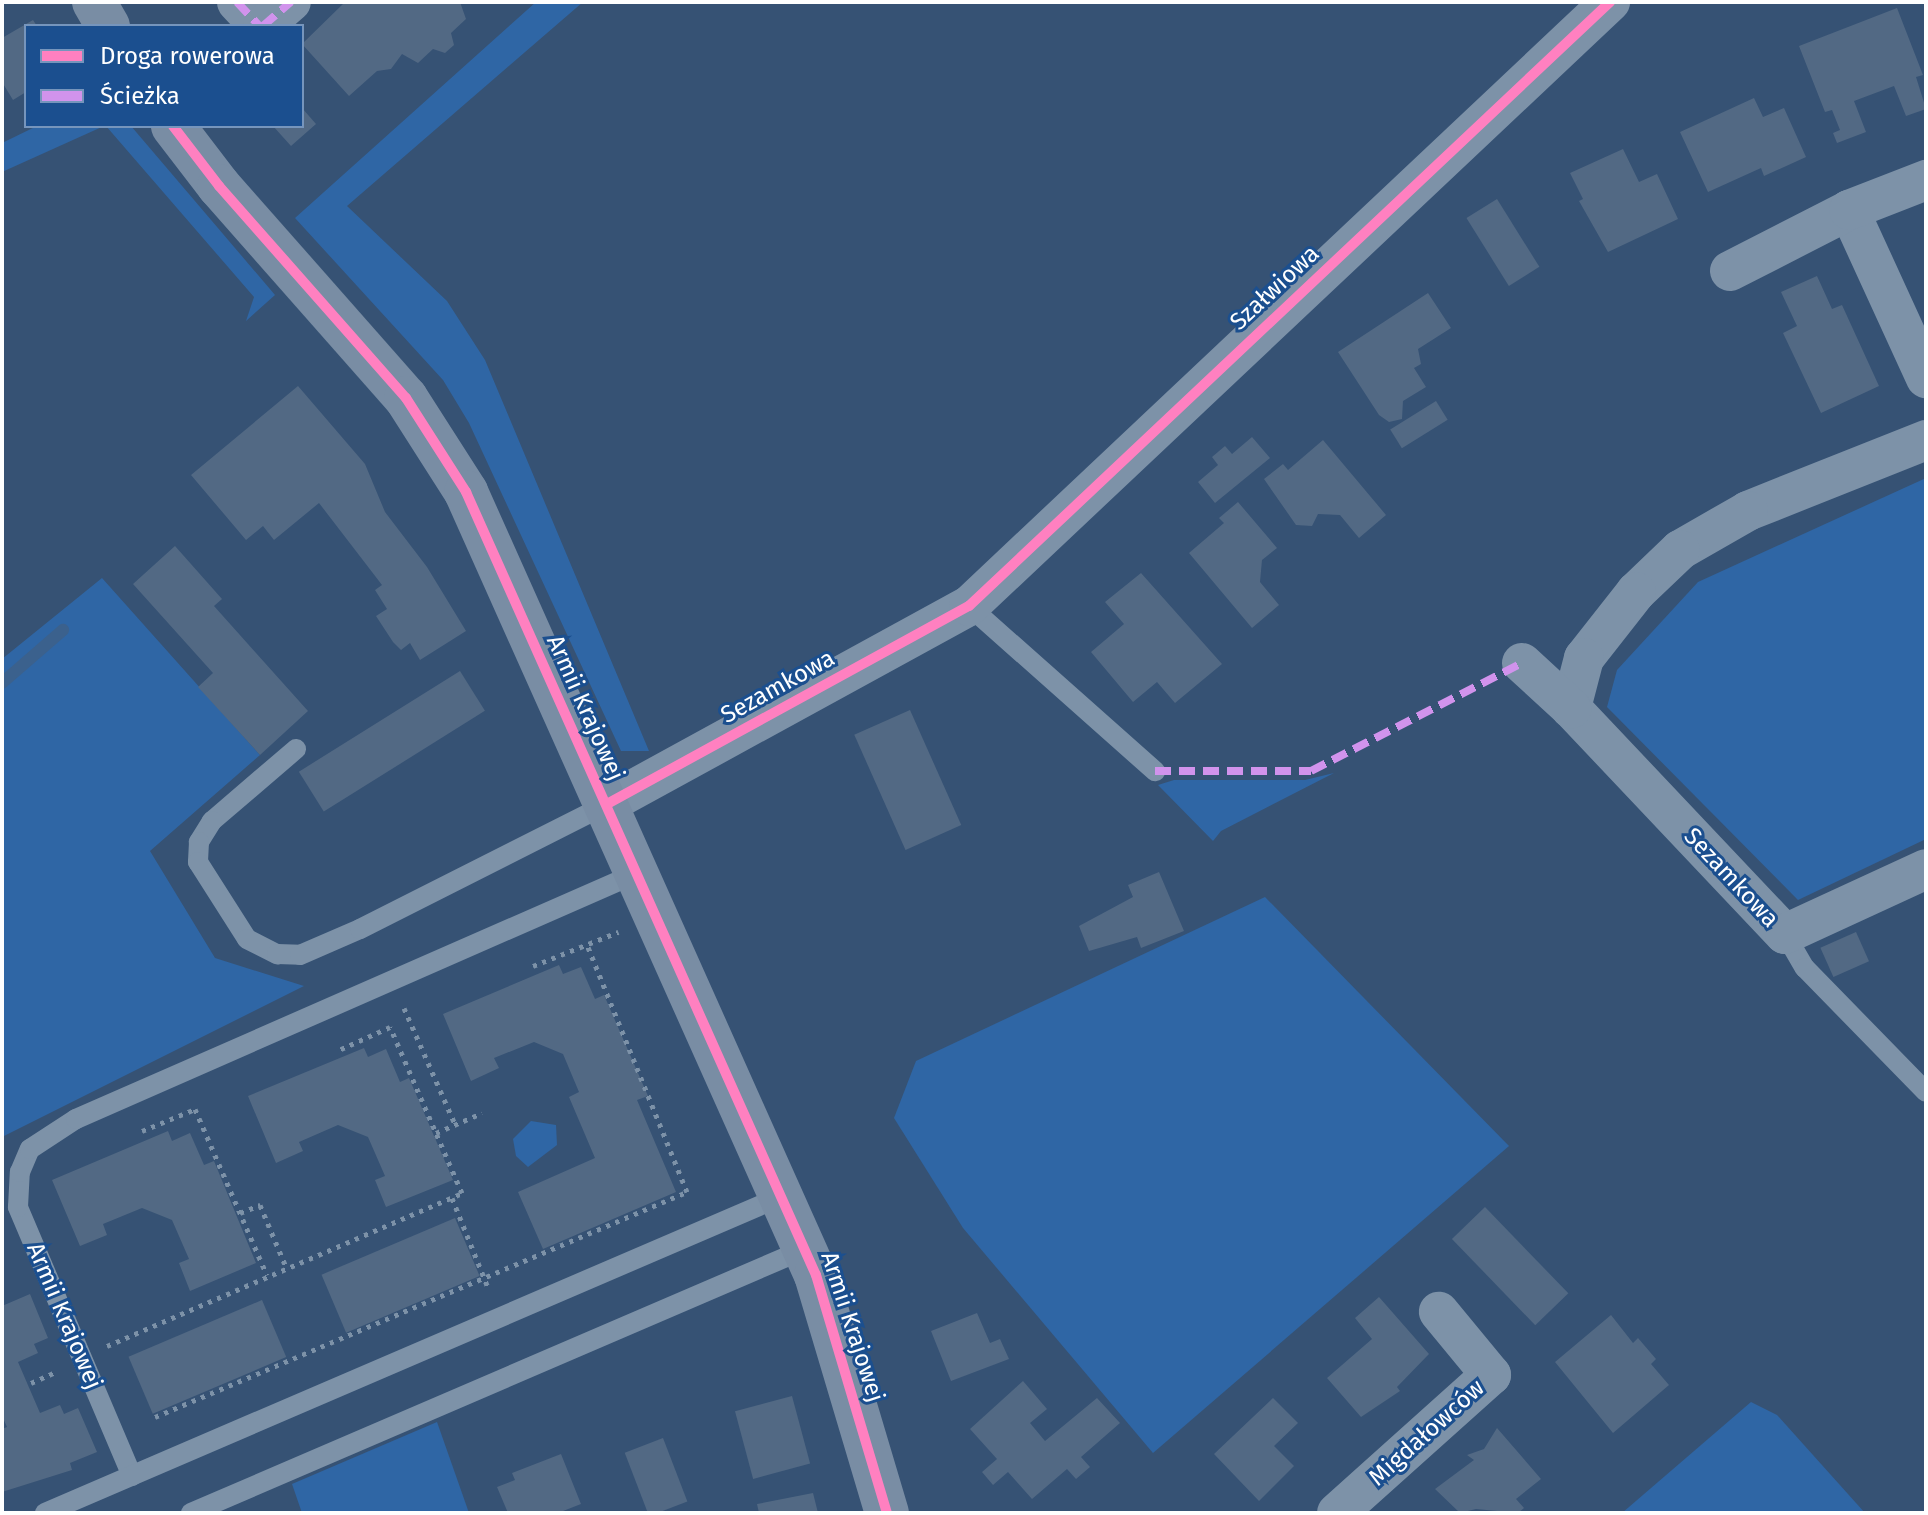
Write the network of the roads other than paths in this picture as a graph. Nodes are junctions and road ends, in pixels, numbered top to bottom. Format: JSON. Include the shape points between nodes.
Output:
{"nodes":[{"id":1,"x":94,"y":2,"type":"edge"},
{"id":2,"x":237,"y":2,"type":"edge"},
{"id":3,"x":291,"y":2,"type":"edge"},
{"id":4,"x":1610,"y":2,"type":"edge"},
{"id":5,"x":107,"y":24,"type":"edge"},
{"id":6,"x":259,"y":24,"type":"edge"},
{"id":7,"x":264,"y":24,"type":"edge"},
{"id":8,"x":175,"y":128,"type":"edge"},
{"id":9,"x":1926,"y":180,"type":"edge"},
{"id":10,"x":1849,"y":210,"type":"junction"},
{"id":11,"x":1730,"y":271,"type":"dead end"},
{"id":12,"x":1926,"y":378,"type":"edge"},
{"id":13,"x":1926,"y":440,"type":"edge"},
{"id":14,"x":969,"y":606,"type":"junction"},
{"id":15,"x":1522,"y":663,"type":"dead end"},
{"id":16,"x":1571,"y":708,"type":"junction"},
{"id":17,"x":296,"y":749,"type":"dead end"},
{"id":18,"x":1155,"y":771,"type":"dead end"},
{"id":19,"x":607,"y":804,"type":"junction"},
{"id":20,"x":1926,"y":869,"type":"edge"},
{"id":21,"x":637,"y":873,"type":"junction"},
{"id":22,"x":1785,"y":934,"type":"junction"},
{"id":23,"x":1926,"y":1092,"type":"edge"},
{"id":24,"x":782,"y":1196,"type":"junction"},
{"id":25,"x":805,"y":1249,"type":"junction"},
{"id":26,"x":1439,"y":1312,"type":"dead end"},
{"id":27,"x":132,"y":1476,"type":"junction"},
{"id":28,"x":45,"y":1513,"type":"edge"},
{"id":29,"x":191,"y":1513,"type":"edge"},
{"id":30,"x":887,"y":1513,"type":"edge"},
{"id":31,"x":1337,"y":1513,"type":"edge"}],
"edges":[{"from":1,"to":5,"type":"street"},
{"from":2,"to":6,"type":"street"},
{"from":3,"to":7,"type":"street"},
{"from":4,"to":14,"type":"street","name":"Szałwiowa"},
{"from":8,"to":19,"type":"street","name":"Armii Krajowej","via":[[219,186],[390,379],[446,454]]},
{"from":9,"to":10,"type":"street"},
{"from":10,"to":11,"type":"street"},
{"from":10,"to":12,"type":"street"},
{"from":13,"to":16,"type":"street","via":[[1748,511],[1680,550],[1636,592],[1584,658]]},
{"from":14,"to":18,"type":"lane"},
{"from":14,"to":19,"type":"street","name":"Sezamkowa"},
{"from":15,"to":16,"type":"street","name":"Sezamkowa"},
{"from":16,"to":22,"type":"street","name":"Sezamkowa"},
{"from":17,"to":19,"type":"lane","via":[[212,821],[199,842],[198,862],[247,939],[277,954],[300,955],[360,929]]},
{"from":19,"to":21,"type":"street","name":"Armii Krajowej"},
{"from":20,"to":22,"type":"street","name":"Sezamkowa"},
{"from":21,"to":24,"type":"street","name":"Armii Krajowej"},
{"from":21,"to":27,"type":"lane","name":"Armii Krajowej","via":[[76,1119],[30,1149],[20,1172],[18,1207]]},
{"from":22,"to":23,"type":"lane","via":[[1805,968]]},
{"from":24,"to":25,"type":"street","name":"Armii Krajowej"},
{"from":24,"to":27,"type":"lane"},
{"from":25,"to":29,"type":"lane"},
{"from":25,"to":30,"type":"street","name":"Armii Krajowej","via":[[843,1353]]},
{"from":26,"to":31,"type":"street","name":"Migdałowców","via":[[1491,1375]]},
{"from":27,"to":28,"type":"lane"}]}
